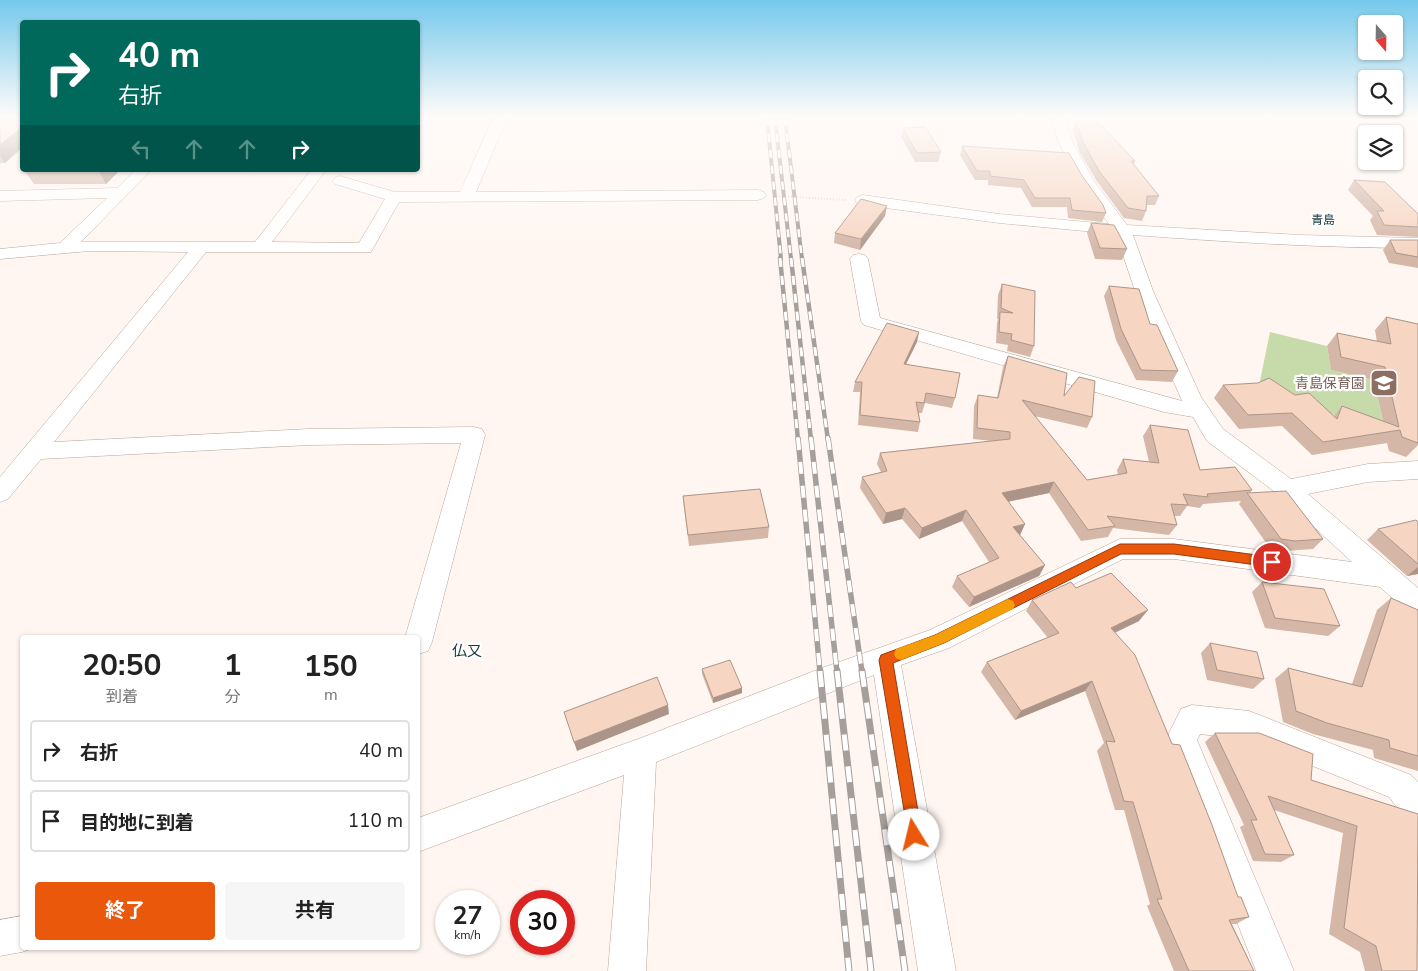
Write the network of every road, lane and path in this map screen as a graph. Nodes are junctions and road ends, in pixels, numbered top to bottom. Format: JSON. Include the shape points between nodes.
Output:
{"nodes":[{"id":1,"x":480,"y":163,"type":"edge"},
{"id":2,"x":1077,"y":163,"type":"edge"},
{"id":3,"x":142,"y":172,"type":"edge"},
{"id":4,"x":317,"y":172,"type":"edge"},
{"id":5,"x":340,"y":181,"type":"dead end"},
{"id":6,"x":121,"y":193,"type":"junction"},
{"id":7,"x":758,"y":195,"type":"joint"},
{"id":8,"x":0,"y":196,"type":"edge"},
{"id":9,"x":394,"y":197,"type":"junction"},
{"id":10,"x":466,"y":197,"type":"junction"},
{"id":11,"x":862,"y":200,"type":"joint"},
{"id":12,"x":1123,"y":231,"type":"junction"},
{"id":13,"x":1418,"y":243,"type":"edge"},
{"id":14,"x":202,"y":246,"type":"junction"},
{"id":15,"x":260,"y":247,"type":"junction"},
{"id":16,"x":64,"y":249,"type":"junction"},
{"id":17,"x":0,"y":254,"type":"edge"},
{"id":18,"x":858,"y":259,"type":"dead end"},
{"id":19,"x":1199,"y":411,"type":"junction"},
{"id":20,"x":35,"y":451,"type":"junction"},
{"id":21,"x":1418,"y":470,"type":"edge"},
{"id":22,"x":1287,"y":489,"type":"junction"},
{"id":23,"x":0,"y":493,"type":"edge"},
{"id":24,"x":1387,"y":577,"type":"junction"},
{"id":25,"x":1418,"y":604,"type":"edge"},
{"id":26,"x":420,"y":635,"type":"edge"},
{"id":27,"x":886,"y":660,"type":"junction"},
{"id":28,"x":641,"y":753,"type":"junction"},
{"id":29,"x":1418,"y":807,"type":"edge"},
{"id":30,"x":420,"y":834,"type":"edge"},
{"id":31,"x":20,"y":934,"type":"edge"},
{"id":32,"x":0,"y":938,"type":"edge"},
{"id":33,"x":627,"y":971,"type":"edge"},
{"id":34,"x":937,"y":971,"type":"edge"},
{"id":35,"x":1275,"y":971,"type":"edge"}],
"edges":[{"from":1,"to":10,"type":"street"},
{"from":2,"to":12,"type":"street"},
{"from":3,"to":6,"type":"street"},
{"from":4,"to":15,"type":"street"},
{"from":5,"to":9,"type":"street"},
{"from":6,"to":8,"type":"street"},
{"from":6,"to":16,"type":"street"},
{"from":7,"to":10,"type":"street"},
{"from":7,"to":11,"type":"path"},
{"from":9,"to":10,"type":"street"},
{"from":9,"to":15,"type":"street","via":[[365,248]]},
{"from":11,"to":12,"type":"street","via":[[921,210]]},
{"from":12,"to":13,"type":"street"},
{"from":12,"to":19,"type":"street","via":[[1144,291]]},
{"from":14,"to":15,"type":"street"},
{"from":14,"to":16,"type":"street"},
{"from":14,"to":20,"type":"street"},
{"from":16,"to":17,"type":"street"},
{"from":18,"to":19,"type":"street","via":[[871,322]]},
{"from":19,"to":22,"type":"street","via":[[1215,435]]},
{"from":20,"to":23,"type":"street"},
{"from":20,"to":26,"type":"street","via":[[309,437],[474,435]]},
{"from":21,"to":22,"type":"street","via":[[1368,472]]},
{"from":22,"to":24,"type":"street"},
{"from":24,"to":25,"type":"street"},
{"from":24,"to":27,"type":"street","via":[[1174,549],[1120,549],[939,639]]},
{"from":27,"to":28,"type":"street","via":[[822,681]]},
{"from":27,"to":34,"type":"street"},
{"from":28,"to":30,"type":"street"},
{"from":28,"to":33,"type":"street"},
{"from":29,"to":35,"type":"street","via":[[1400,786],[1249,726],[1192,719],[1181,739]]},
{"from":31,"to":32,"type":"street"}]}
